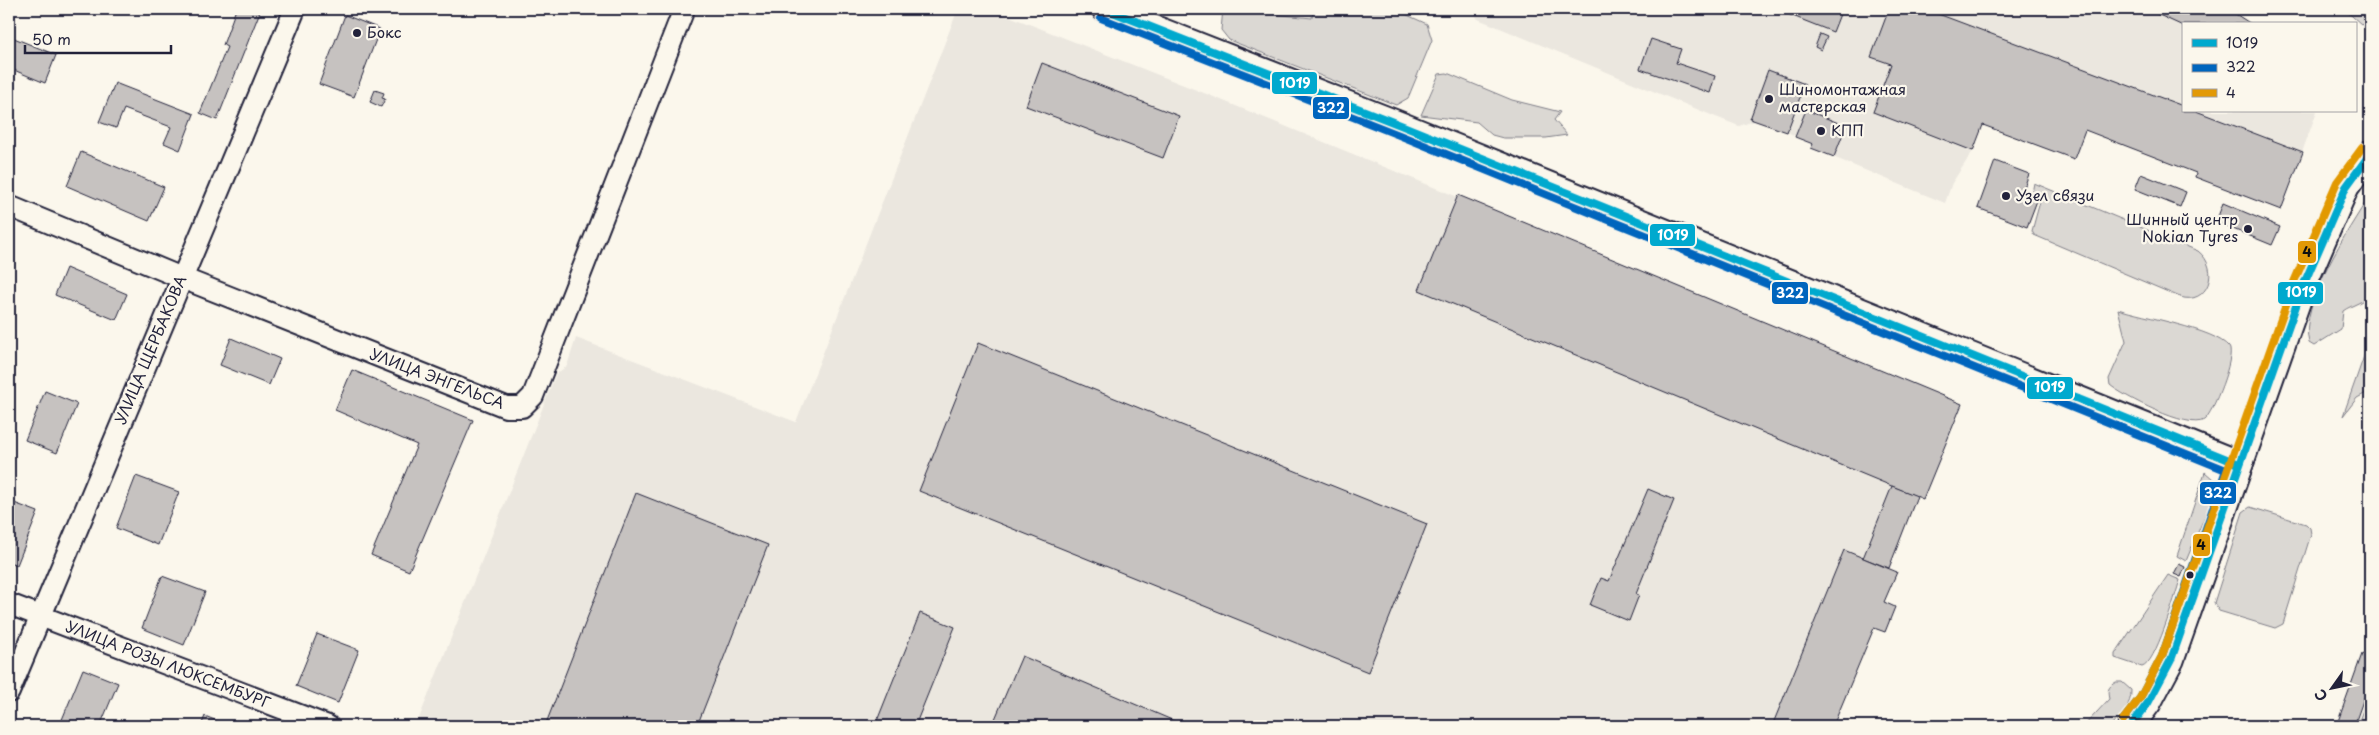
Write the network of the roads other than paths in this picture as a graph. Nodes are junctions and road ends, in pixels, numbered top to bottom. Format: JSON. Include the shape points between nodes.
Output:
{"nodes":[{"id":1,"x":295,"y":9,"type":"edge"},
{"id":2,"x":684,"y":9,"type":"edge"},
{"id":3,"x":1105,"y":9,"type":"edge"},
{"id":4,"x":2370,"y":154,"type":"edge"},
{"id":5,"x":9,"y":206,"type":"edge"},
{"id":6,"x":182,"y":278,"type":"junction"},
{"id":7,"x":2239,"y":464,"type":"junction"},
{"id":8,"x":9,"y":604,"type":"edge"},
{"id":9,"x":39,"y":616,"type":"junction"},
{"id":10,"x":9,"y":692,"type":"edge"},
{"id":11,"x":328,"y":726,"type":"edge"},
{"id":12,"x":2131,"y":726,"type":"edge"}],
"edges":[{"from":1,"to":6,"type":"street","name":"УЛИЦА ЩЕРБАКОВА"},
{"from":2,"to":6,"type":"street","name":"УЛИЦА ЭНГЕЛЬСА","via":[[533,396],[522,408],[506,407]]},
{"from":3,"to":7,"type":"main road"},
{"from":4,"to":7,"type":"main road","via":[[2346,187],[2313,259]]},
{"from":5,"to":6,"type":"street","name":"УЛИЦА ЭНГЕЛЬСА"},
{"from":6,"to":9,"type":"street","name":"УЛИЦА ЩЕРБАКОВА"},
{"from":7,"to":12,"type":"main road","via":[[2171,660],[2148,703]]},
{"from":8,"to":9,"type":"street","name":"УЛИЦА РОЗЫ ЛЮКСЕМБУРГ"},
{"from":9,"to":10,"type":"street","name":"УЛИЦА ЩЕРБАКОВА"},
{"from":9,"to":11,"type":"street","name":"УЛИЦА РОЗЫ ЛЮКСЕМБУРГ"}]}
